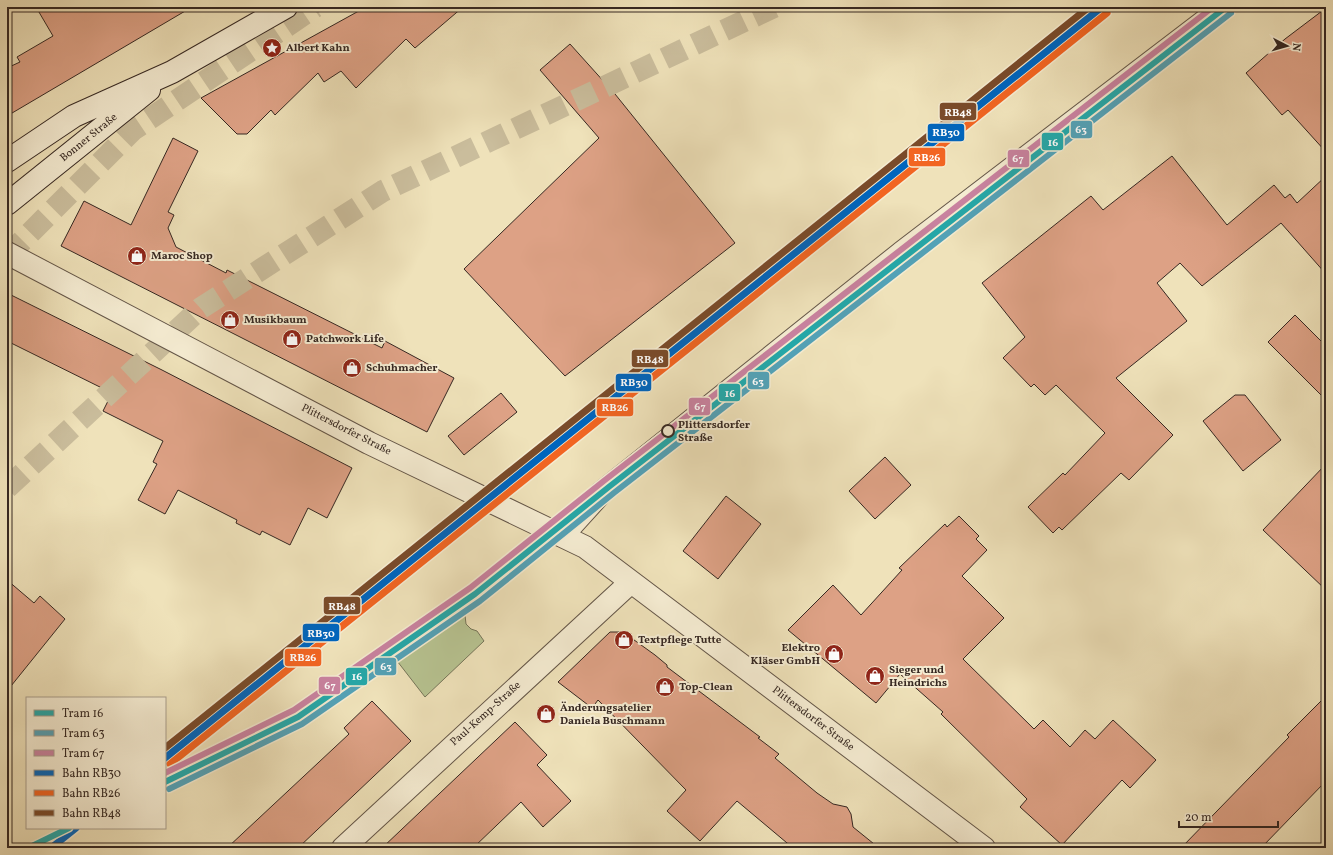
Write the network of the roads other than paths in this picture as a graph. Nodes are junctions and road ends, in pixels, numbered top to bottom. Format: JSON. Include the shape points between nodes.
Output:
{"nodes":[{"id":1,"x":286,"y":7,"type":"edge"},
{"id":2,"x":1223,"y":7,"type":"edge"},
{"id":3,"x":172,"y":72,"type":"junction"},
{"id":4,"x":7,"y":160,"type":"edge"},
{"id":5,"x":7,"y":204,"type":"edge"},
{"id":6,"x":7,"y":253,"type":"edge"},
{"id":7,"x":562,"y":536,"type":"junction"},
{"id":8,"x":631,"y":582,"type":"junction"},
{"id":9,"x":343,"y":848,"type":"edge"},
{"id":10,"x":984,"y":848,"type":"edge"}],
"edges":[{"from":1,"to":3,"type":"street","name":"Bonner Straße"},
{"from":2,"to":7,"type":"street","via":[[901,253],[601,492]]},
{"from":3,"to":4,"type":"street","name":"Bonner Straße","via":[[74,116]]},
{"from":3,"to":5,"type":"street","name":"Bonner Straße"},
{"from":6,"to":7,"type":"street","name":"Plittersdorfer Straße","via":[[369,443]]},
{"from":7,"to":8,"type":"street","name":"Plittersdorfer Straße","via":[[585,547]]},
{"from":8,"to":9,"type":"street","name":"Paul-Kemp-Straße"},
{"from":8,"to":10,"type":"street","name":"Plittersdorfer Straße"}]}
